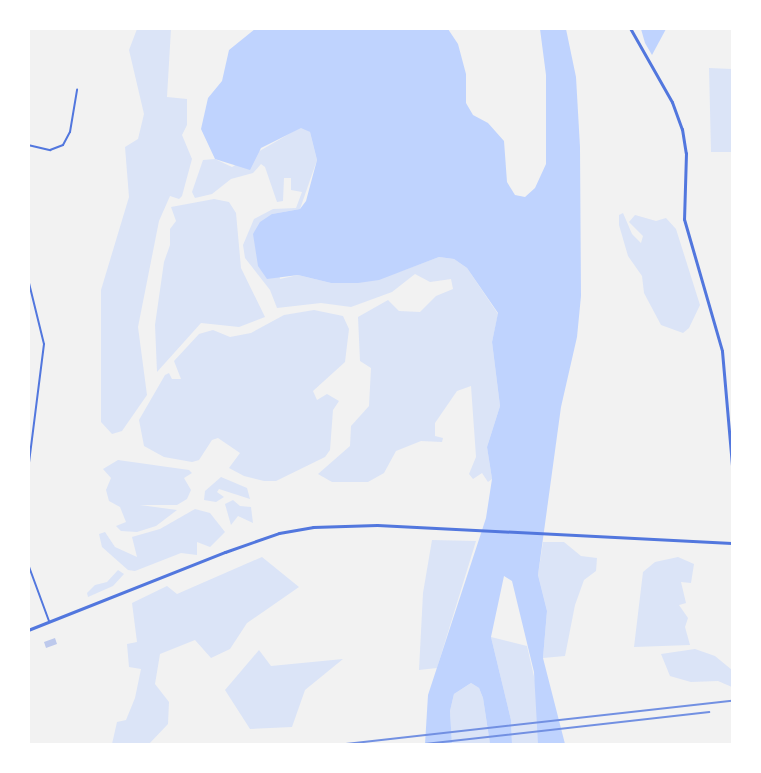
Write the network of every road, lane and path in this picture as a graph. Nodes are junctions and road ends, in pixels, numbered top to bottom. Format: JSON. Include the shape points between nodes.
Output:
{"nodes":[{"id":1,"x":630,"y":28,"type":"edge"},
{"id":2,"x":77,"y":90,"type":"dead end"},
{"id":3,"x":28,"y":145,"type":"edge"},
{"id":4,"x":28,"y":279,"type":"edge"},
{"id":5,"x":732,"y":466,"type":"edge"},
{"id":6,"x":28,"y":471,"type":"edge"},
{"id":7,"x":732,"y":543,"type":"edge"},
{"id":8,"x":28,"y":564,"type":"edge"},
{"id":9,"x":49,"y":622,"type":"junction"},
{"id":10,"x":28,"y":630,"type":"edge"}],
"edges":[{"from":1,"to":5,"type":"street","via":[[672,102],[684,135],[684,219],[722,351]]},
{"from":2,"to":3,"type":"street","via":[[70,132],[63,146],[50,150]]},
{"from":4,"to":6,"type":"street","via":[[44,344]]},
{"from":7,"to":9,"type":"street","via":[[332,525],[279,533]]},
{"from":8,"to":9,"type":"street"},
{"from":9,"to":10,"type":"street"}]}
